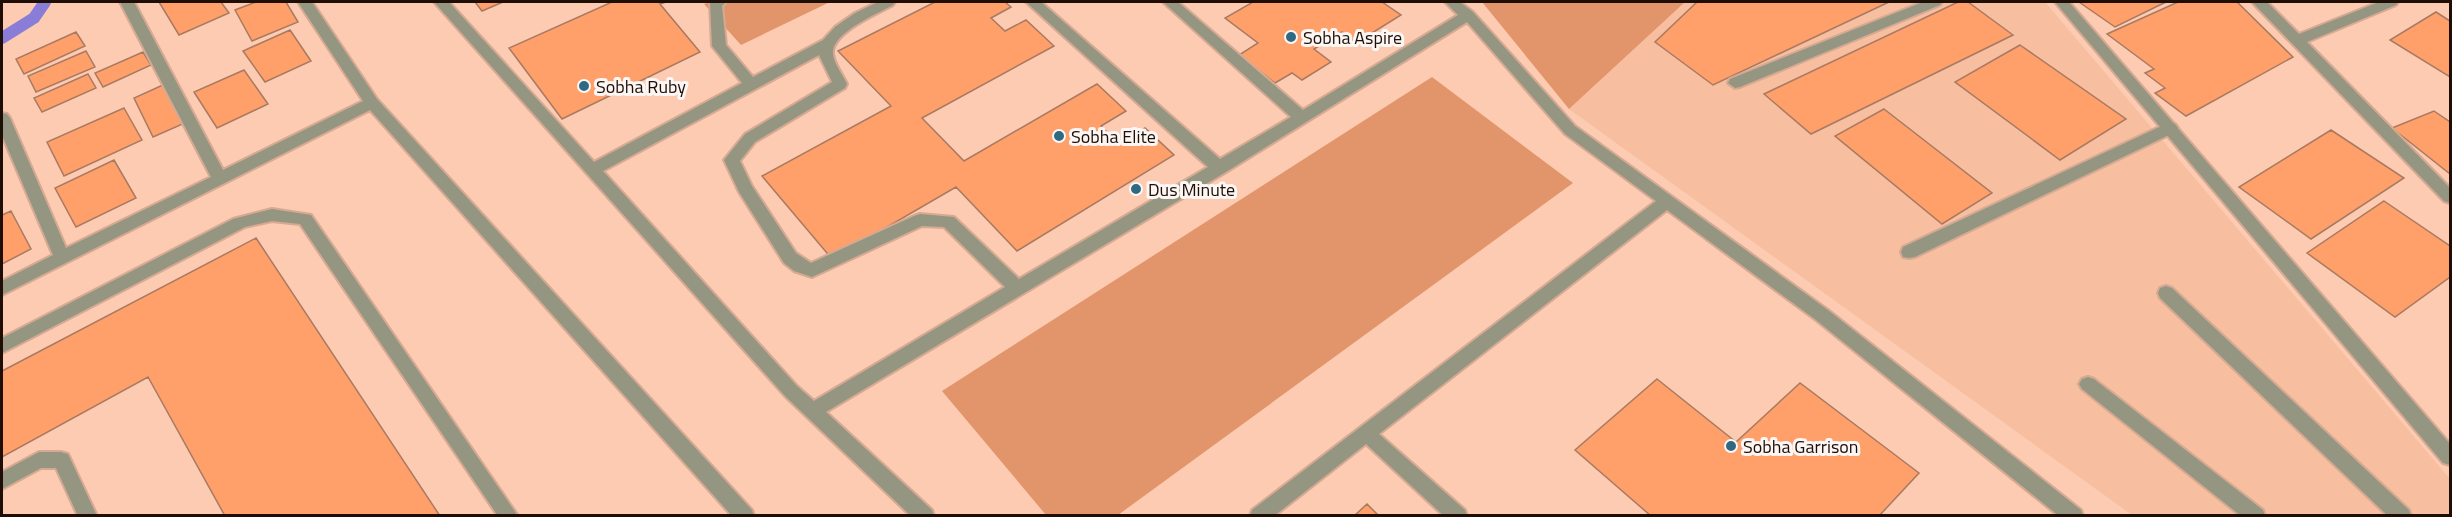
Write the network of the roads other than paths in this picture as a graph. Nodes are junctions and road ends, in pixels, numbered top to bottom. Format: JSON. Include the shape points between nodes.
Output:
{"nodes":[{"id":1,"x":127,"y":2,"type":"edge"},
{"id":2,"x":305,"y":2,"type":"edge"},
{"id":3,"x":441,"y":2,"type":"edge"},
{"id":4,"x":719,"y":2,"type":"edge"},
{"id":5,"x":888,"y":2,"type":"edge"},
{"id":6,"x":1033,"y":2,"type":"edge"},
{"id":7,"x":1170,"y":2,"type":"edge"},
{"id":8,"x":1452,"y":2,"type":"edge"},
{"id":9,"x":1935,"y":2,"type":"edge"},
{"id":10,"x":2062,"y":2,"type":"edge"},
{"id":11,"x":2259,"y":2,"type":"edge"},
{"id":12,"x":2391,"y":2,"type":"edge"},
{"id":13,"x":1468,"y":15,"type":"junction"},
{"id":14,"x":2297,"y":40,"type":"junction"},
{"id":15,"x":826,"y":44,"type":"junction"},
{"id":16,"x":1735,"y":83,"type":"dead end"},
{"id":17,"x":751,"y":84,"type":"junction"},
{"id":18,"x":372,"y":103,"type":"junction"},
{"id":19,"x":2,"y":118,"type":"edge"},
{"id":20,"x":1302,"y":118,"type":"junction"},
{"id":21,"x":2170,"y":128,"type":"junction"},
{"id":22,"x":1220,"y":168,"type":"junction"},
{"id":23,"x":592,"y":170,"type":"junction"},
{"id":24,"x":219,"y":177,"type":"junction"},
{"id":25,"x":2451,"y":197,"type":"edge"},
{"id":26,"x":1667,"y":201,"type":"junction"},
{"id":27,"x":1909,"y":252,"type":"dead end"},
{"id":28,"x":62,"y":258,"type":"junction"},
{"id":29,"x":2,"y":288,"type":"edge"},
{"id":30,"x":1018,"y":289,"type":"junction"},
{"id":31,"x":2166,"y":293,"type":"dead end"},
{"id":32,"x":2,"y":346,"type":"edge"},
{"id":33,"x":2088,"y":384,"type":"dead end"},
{"id":34,"x":813,"y":411,"type":"junction"},
{"id":35,"x":1366,"y":433,"type":"junction"},
{"id":36,"x":2451,"y":457,"type":"edge"},
{"id":37,"x":2,"y":481,"type":"edge"},
{"id":38,"x":88,"y":516,"type":"edge"},
{"id":39,"x":509,"y":516,"type":"edge"},
{"id":40,"x":745,"y":516,"type":"edge"},
{"id":41,"x":925,"y":516,"type":"edge"},
{"id":42,"x":1259,"y":516,"type":"edge"},
{"id":43,"x":1458,"y":516,"type":"edge"},
{"id":44,"x":2074,"y":516,"type":"edge"},
{"id":45,"x":2256,"y":516,"type":"edge"},
{"id":46,"x":2402,"y":516,"type":"edge"}],
"edges":[{"from":1,"to":24,"type":"street"},
{"from":2,"to":18,"type":"street"},
{"from":3,"to":23,"type":"street"},
{"from":4,"to":17,"type":"street","via":[[719,46]]},
{"from":5,"to":15,"type":"street","via":[[833,34]]},
{"from":6,"to":22,"type":"street"},
{"from":7,"to":20,"type":"street"},
{"from":8,"to":13,"type":"street"},
{"from":9,"to":16,"type":"street"},
{"from":10,"to":21,"type":"street"},
{"from":11,"to":14,"type":"street"},
{"from":12,"to":14,"type":"street"},
{"from":13,"to":20,"type":"street"},
{"from":13,"to":26,"type":"street","via":[[1570,130]]},
{"from":14,"to":25,"type":"street"},
{"from":15,"to":17,"type":"street"},
{"from":15,"to":30,"type":"street","via":[[826,55],[840,84],[750,138],[732,160],[745,188],[790,258],[812,270],[920,220],[934,219],[948,221]]},
{"from":17,"to":23,"type":"street"},
{"from":18,"to":24,"type":"street"},
{"from":18,"to":40,"type":"street"},
{"from":19,"to":28,"type":"street"},
{"from":20,"to":22,"type":"street"},
{"from":21,"to":27,"type":"street"},
{"from":21,"to":36,"type":"street"},
{"from":22,"to":30,"type":"street"},
{"from":23,"to":34,"type":"street"},
{"from":24,"to":28,"type":"street"},
{"from":26,"to":35,"type":"street"},
{"from":26,"to":44,"type":"street","via":[[1822,315]]},
{"from":28,"to":29,"type":"street"},
{"from":30,"to":34,"type":"street"},
{"from":31,"to":46,"type":"street"},
{"from":32,"to":39,"type":"street","via":[[239,223],[282,213],[305,219]]},
{"from":33,"to":45,"type":"street"},
{"from":34,"to":41,"type":"street"},
{"from":35,"to":42,"type":"street"},
{"from":35,"to":43,"type":"street"},
{"from":37,"to":38,"type":"street","via":[[39,460],[61,460]]}]}
